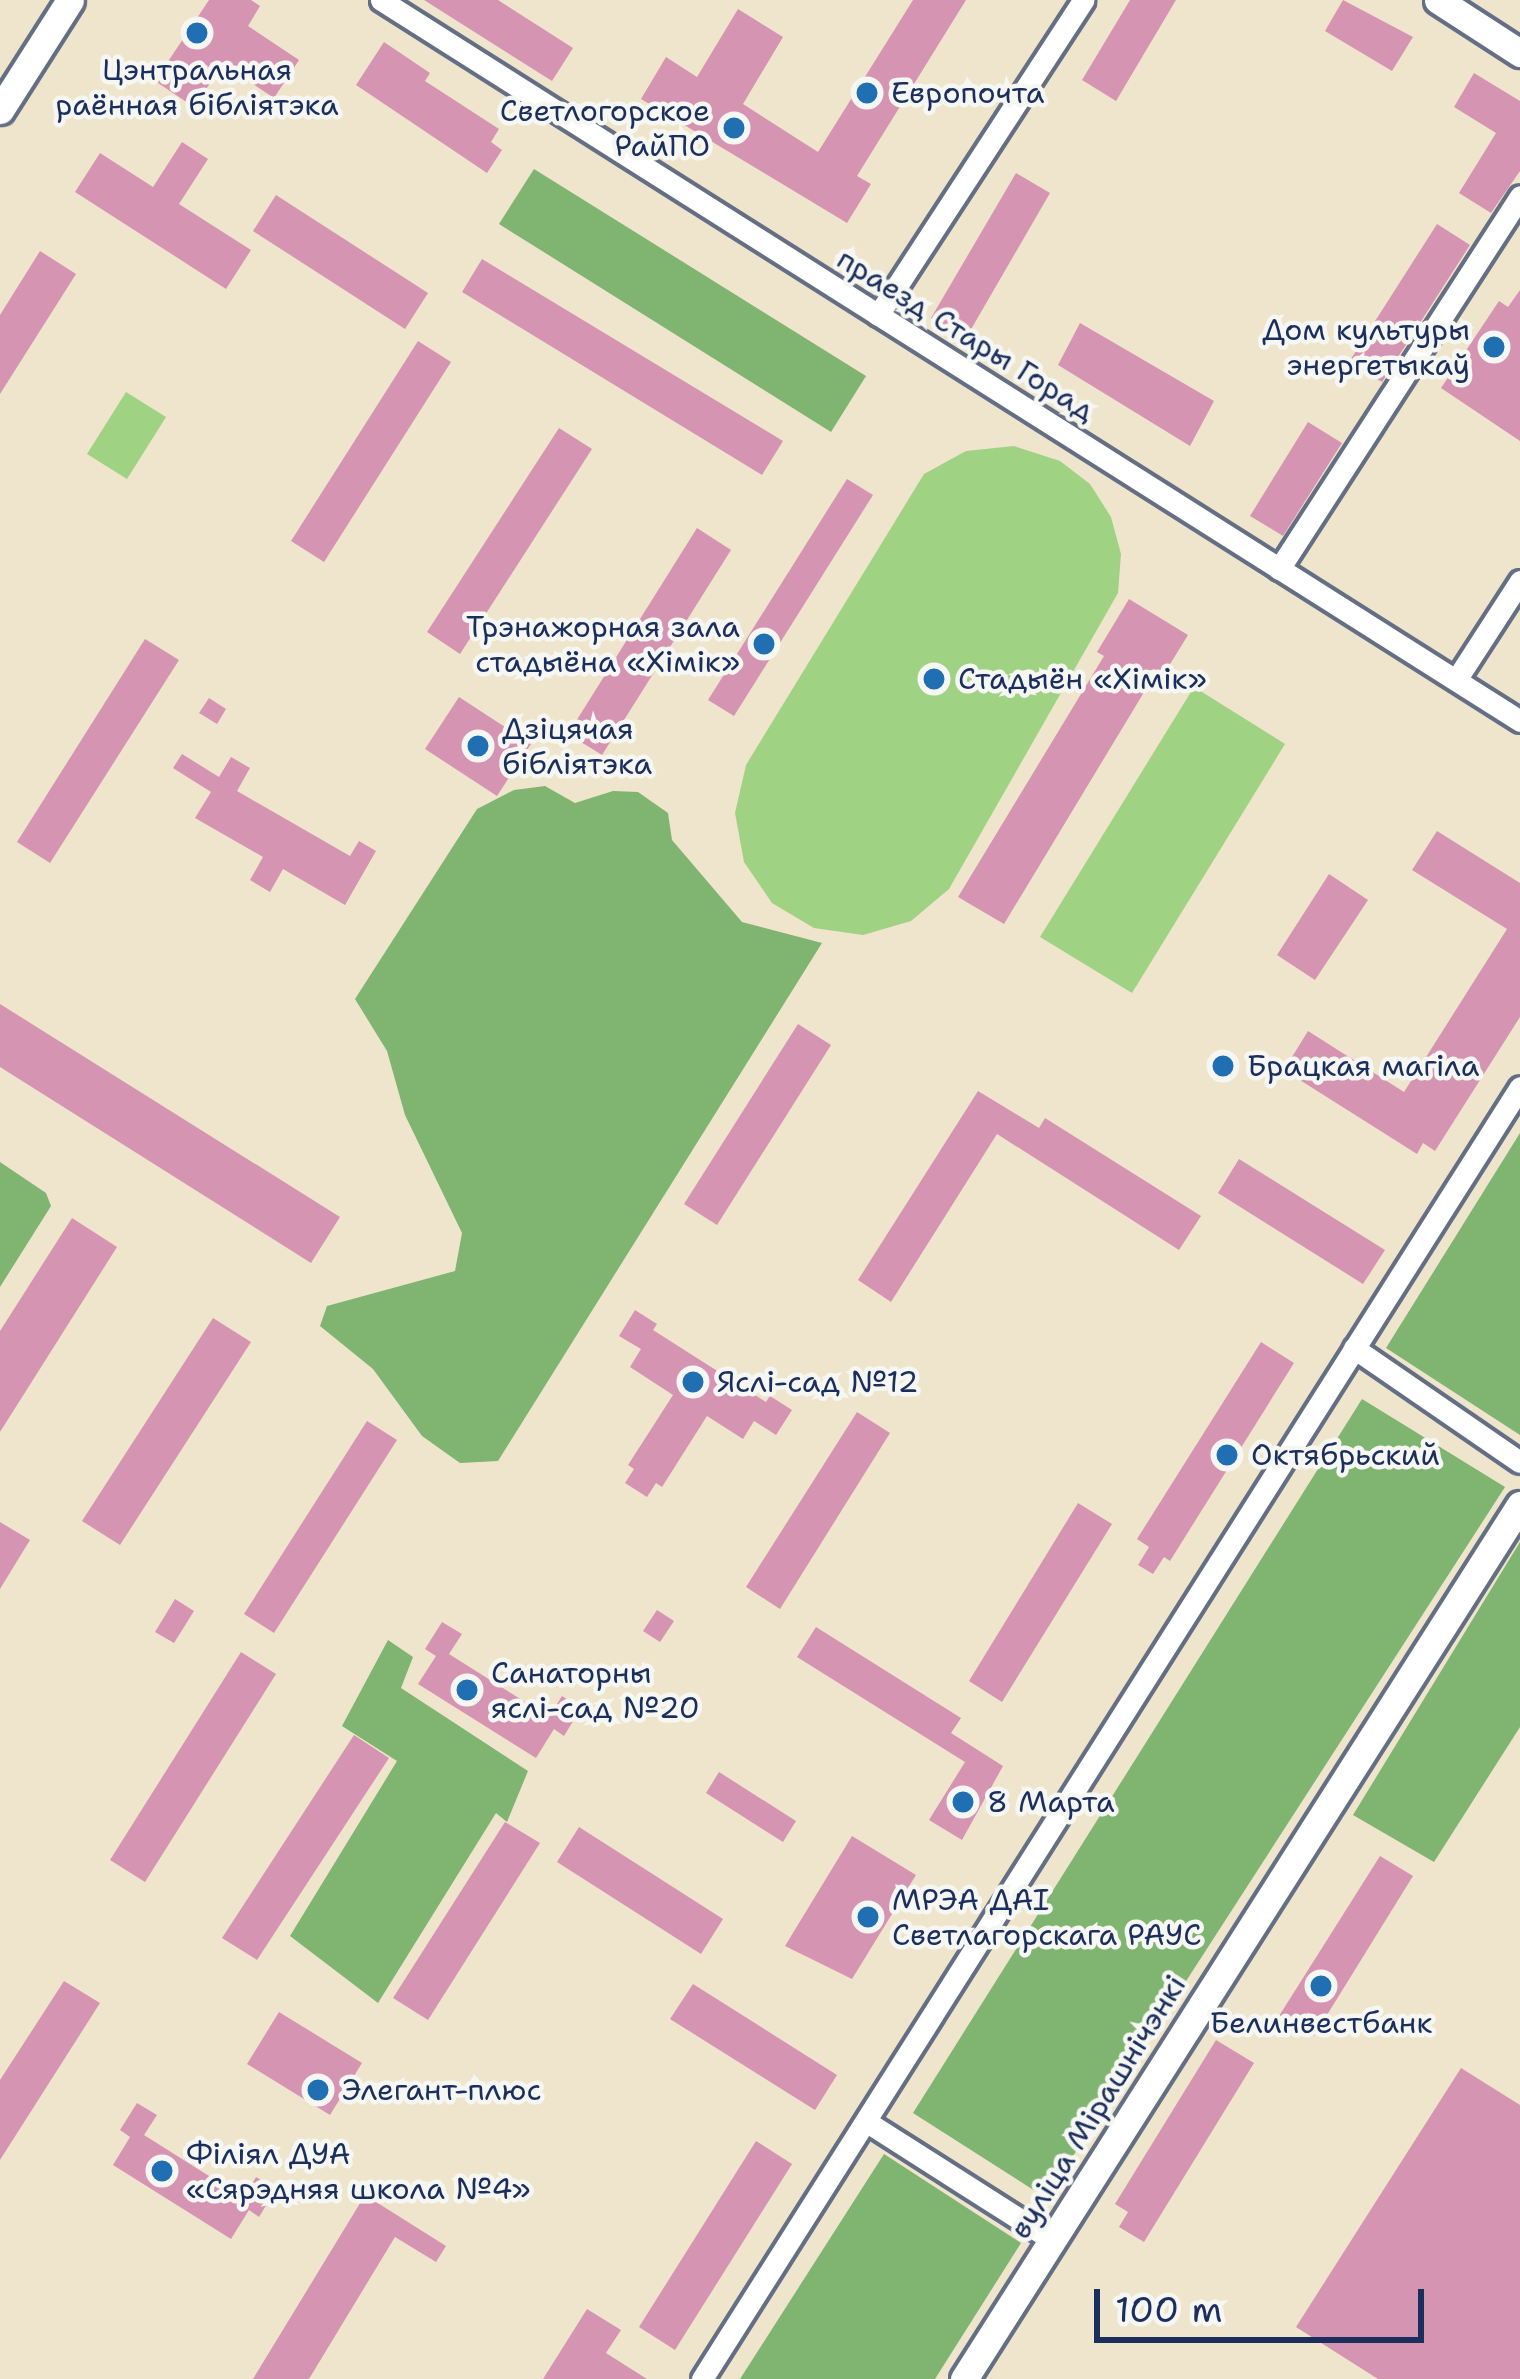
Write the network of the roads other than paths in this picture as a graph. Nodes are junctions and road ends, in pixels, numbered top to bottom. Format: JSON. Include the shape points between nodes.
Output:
{"nodes":[{"id":1,"x":70,"y":0,"type":"edge"},
{"id":2,"x":381,"y":0,"type":"edge"},
{"id":3,"x":1083,"y":0,"type":"edge"},
{"id":4,"x":1438,"y":0,"type":"edge"},
{"id":5,"x":1520,"y":52,"type":"edge"},
{"id":6,"x":0,"y":110,"type":"edge"},
{"id":7,"x":1520,"y":196,"type":"edge"},
{"id":8,"x":878,"y":315,"type":"junction"},
{"id":9,"x":1279,"y":568,"type":"junction"},
{"id":10,"x":1520,"y":581,"type":"edge"},
{"id":11,"x":1456,"y":680,"type":"junction"},
{"id":12,"x":1520,"y":721,"type":"edge"},
{"id":13,"x":1520,"y":1087,"type":"edge"},
{"id":14,"x":1354,"y":1348,"type":"junction"},
{"id":15,"x":1520,"y":1462,"type":"edge"},
{"id":16,"x":1520,"y":1505,"type":"edge"},
{"id":17,"x":867,"y":2122,"type":"junction"},
{"id":18,"x":1052,"y":2240,"type":"junction"},
{"id":19,"x":702,"y":2379,"type":"edge"},
{"id":20,"x":964,"y":2379,"type":"edge"}],
"edges":[{"from":1,"to":6,"type":"street"},
{"from":2,"to":8,"type":"street","name":"праезд Стары Горад"},
{"from":3,"to":8,"type":"street"},
{"from":4,"to":5,"type":"street"},
{"from":7,"to":9,"type":"street"},
{"from":8,"to":9,"type":"street","name":"праезд Стары Горад"},
{"from":9,"to":11,"type":"street","name":"праезд Стары Горад"},
{"from":10,"to":11,"type":"street"},
{"from":11,"to":12,"type":"street","name":"праезд Стары Горад"},
{"from":13,"to":14,"type":"street"},
{"from":14,"to":15,"type":"street"},
{"from":14,"to":17,"type":"street"},
{"from":16,"to":18,"type":"street","name":"вуліца Мірашнічэнкі"},
{"from":17,"to":18,"type":"street"},
{"from":17,"to":19,"type":"street"},
{"from":18,"to":20,"type":"street","name":"вуліца Мірашнічэнкі"}]}
